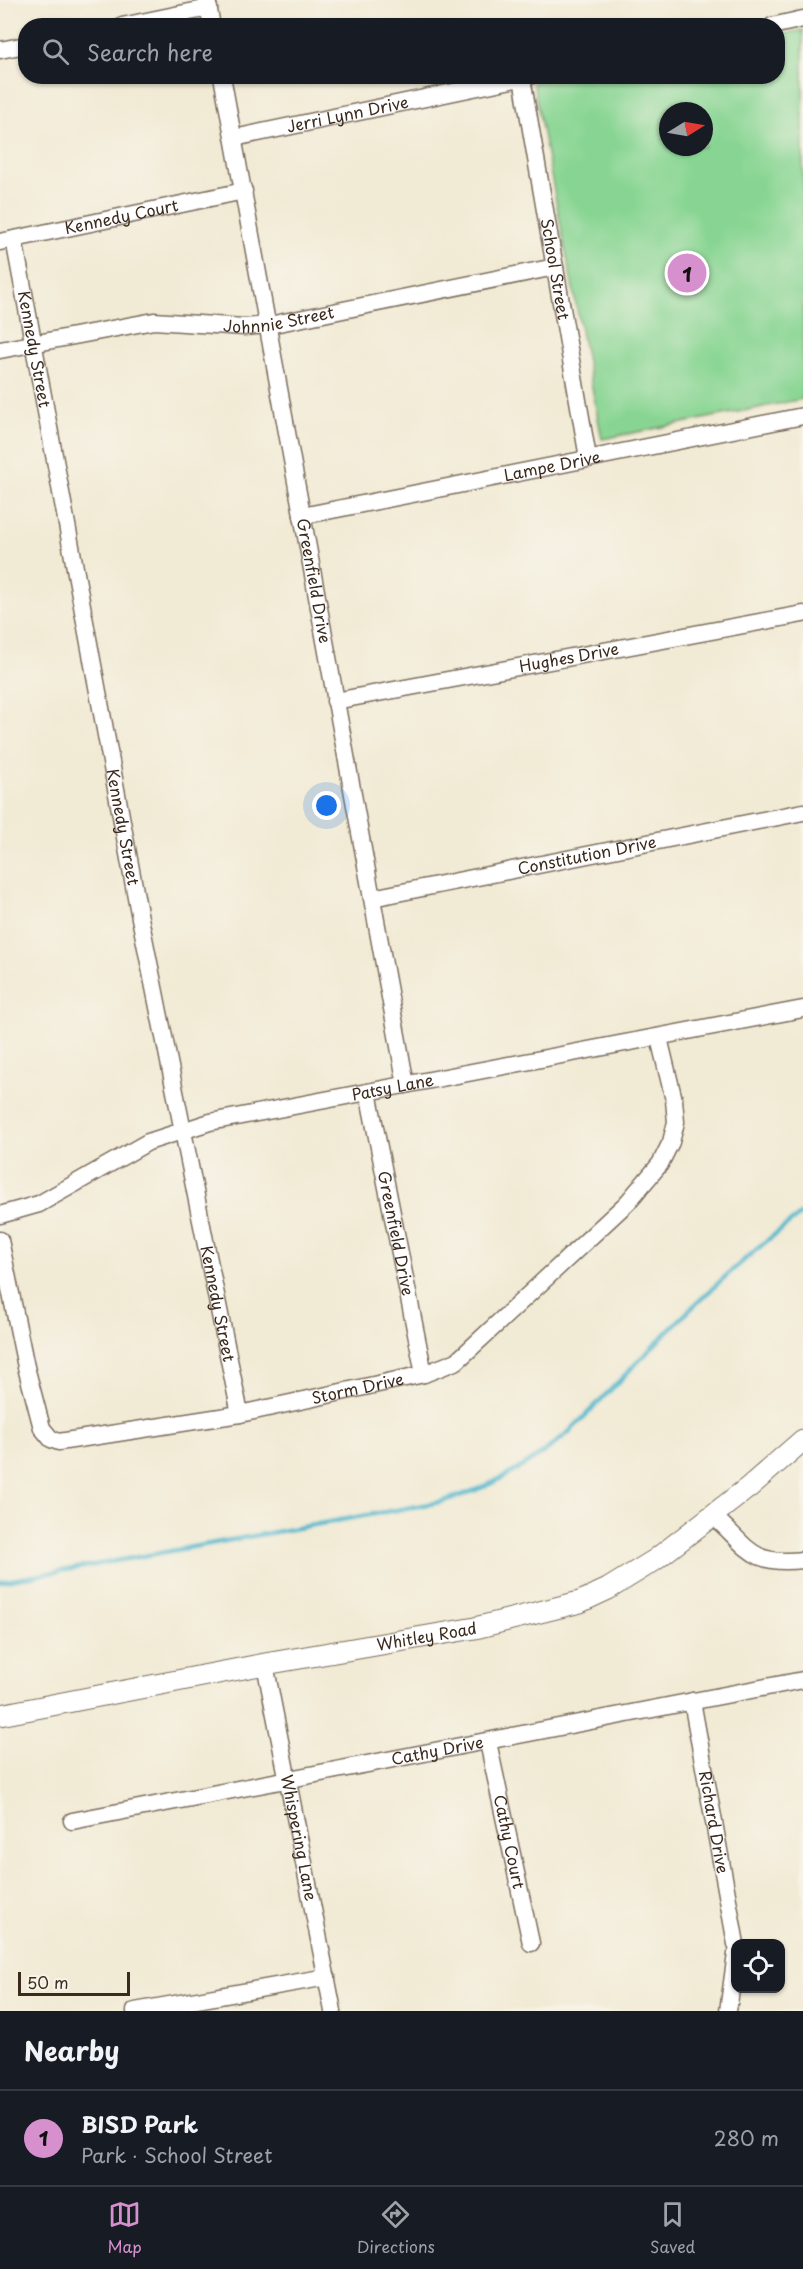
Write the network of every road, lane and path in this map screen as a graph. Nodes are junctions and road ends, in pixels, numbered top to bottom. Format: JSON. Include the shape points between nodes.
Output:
{"nodes":[{"id":1,"x":208,"y":4,"type":"edge"},
{"id":2,"x":153,"y":18,"type":"edge"},
{"id":3,"x":803,"y":19,"type":"edge"},
{"id":4,"x":785,"y":23,"type":"edge"},
{"id":5,"x":18,"y":47,"type":"edge"},
{"id":6,"x":0,"y":50,"type":"edge"},
{"id":7,"x":224,"y":84,"type":"edge"},
{"id":8,"x":492,"y":84,"type":"edge"},
{"id":9,"x":527,"y":84,"type":"edge"},
{"id":10,"x":234,"y":138,"type":"junction"},
{"id":11,"x":244,"y":191,"type":"junction"},
{"id":12,"x":7,"y":241,"type":"edge"},
{"id":13,"x":555,"y":267,"type":"junction"},
{"id":14,"x":269,"y":325,"type":"junction"},
{"id":15,"x":34,"y":344,"type":"junction"},
{"id":16,"x":0,"y":350,"type":"edge"},
{"id":17,"x":803,"y":416,"type":"edge"},
{"id":18,"x":588,"y":458,"type":"junction"},
{"id":19,"x":302,"y":516,"type":"junction"},
{"id":20,"x":803,"y":614,"type":"edge"},
{"id":21,"x":335,"y":701,"type":"junction"},
{"id":22,"x":803,"y":812,"type":"edge"},
{"id":23,"x":372,"y":898,"type":"junction"},
{"id":24,"x":803,"y":1009,"type":"edge"},
{"id":25,"x":659,"y":1038,"type":"junction"},
{"id":26,"x":406,"y":1085,"type":"junction"},
{"id":27,"x":368,"y":1092,"type":"junction"},
{"id":28,"x":183,"y":1131,"type":"junction"},
{"id":29,"x":0,"y":1215,"type":"edge"},
{"id":30,"x":0,"y":1240,"type":"edge"},
{"id":31,"x":424,"y":1374,"type":"junction"},
{"id":32,"x":240,"y":1414,"type":"junction"},
{"id":33,"x":803,"y":1440,"type":"edge"},
{"id":34,"x":713,"y":1516,"type":"junction"},
{"id":35,"x":803,"y":1560,"type":"edge"},
{"id":36,"x":265,"y":1664,"type":"junction"},
{"id":37,"x":803,"y":1680,"type":"edge"},
{"id":38,"x":692,"y":1701,"type":"junction"},
{"id":39,"x":0,"y":1716,"type":"edge"},
{"id":40,"x":488,"y":1742,"type":"junction"},
{"id":41,"x":287,"y":1779,"type":"junction"},
{"id":42,"x":72,"y":1821,"type":"dead end"},
{"id":43,"x":735,"y":1939,"type":"edge"},
{"id":44,"x":531,"y":1943,"type":"dead end"},
{"id":45,"x":327,"y":1977,"type":"junction"},
{"id":46,"x":731,"y":1987,"type":"edge"},
{"id":47,"x":138,"y":2011,"type":"edge"},
{"id":48,"x":333,"y":2011,"type":"edge"},
{"id":49,"x":728,"y":2011,"type":"edge"}],
"edges":[{"from":1,"to":2,"type":"street"},
{"from":3,"to":4,"type":"street"},
{"from":5,"to":6,"type":"street"},
{"from":7,"to":10,"type":"street","name":"Greenfield Drive"},
{"from":8,"to":10,"type":"street","name":"Jerri Lynn Drive"},
{"from":9,"to":13,"type":"street","name":"School Street"},
{"from":10,"to":11,"type":"street","name":"Greenfield Drive"},
{"from":11,"to":12,"type":"street","name":"Kennedy Court"},
{"from":11,"to":14,"type":"street","name":"Greenfield Drive"},
{"from":12,"to":15,"type":"street","name":"Kennedy Street"},
{"from":13,"to":14,"type":"street","name":"Johnnie Street"},
{"from":13,"to":18,"type":"street","name":"School Street"},
{"from":14,"to":15,"type":"street","name":"Johnnie Street","via":[[154,321]]},
{"from":14,"to":19,"type":"street","name":"Greenfield Drive"},
{"from":15,"to":16,"type":"street","name":"Johnnie Street"},
{"from":15,"to":28,"type":"street","name":"Kennedy Street"},
{"from":17,"to":18,"type":"street","name":"Lampe Drive"},
{"from":18,"to":19,"type":"street","name":"Lampe Drive"},
{"from":19,"to":21,"type":"street","name":"Greenfield Drive"},
{"from":20,"to":21,"type":"street","name":"Hughes Drive"},
{"from":21,"to":23,"type":"street","name":"Greenfield Drive"},
{"from":22,"to":23,"type":"street","name":"Constitution Drive"},
{"from":23,"to":26,"type":"street","name":"Greenfield Drive"},
{"from":24,"to":25,"type":"street","name":"Patsy Lane"},
{"from":25,"to":26,"type":"street","name":"Patsy Lane"},
{"from":25,"to":31,"type":"street","name":"Storm Drive","via":[[676,1122],[660,1164],[627,1203],[457,1361]]},
{"from":26,"to":27,"type":"street","name":"Patsy Lane"},
{"from":27,"to":28,"type":"street","name":"Patsy Lane","via":[[210,1122]]},
{"from":27,"to":31,"type":"street","name":"Greenfield Drive"},
{"from":28,"to":29,"type":"street","name":"Patsy Lane","via":[[148,1142],[39,1204]]},
{"from":28,"to":32,"type":"street","name":"Kennedy Street"},
{"from":30,"to":32,"type":"street","name":"Storm Drive","via":[[26,1367],[42,1428],[51,1439],[59,1442]]},
{"from":31,"to":32,"type":"street","name":"Storm Drive"},
{"from":33,"to":34,"type":"street","name":"Whitley Road"},
{"from":34,"to":35,"type":"street","via":[[751,1554],[779,1563]]},
{"from":34,"to":36,"type":"street","name":"Whitley Road","via":[[655,1560],[608,1590],[580,1602],[475,1628]]},
{"from":36,"to":39,"type":"street","name":"Whitley Road"},
{"from":36,"to":41,"type":"street","name":"Whispering Lane"},
{"from":37,"to":38,"type":"street","name":"Cathy Drive"},
{"from":38,"to":40,"type":"street","name":"Cathy Drive"},
{"from":38,"to":43,"type":"street","name":"Richard Drive"},
{"from":40,"to":41,"type":"street","name":"Cathy Drive"},
{"from":40,"to":44,"type":"street","name":"Cathy Court"},
{"from":41,"to":42,"type":"street","name":"Cathy Drive"},
{"from":41,"to":45,"type":"street","name":"Whispering Lane"},
{"from":45,"to":47,"type":"street"},
{"from":45,"to":48,"type":"street","name":"Whispering Lane"},
{"from":46,"to":49,"type":"street"}]}
